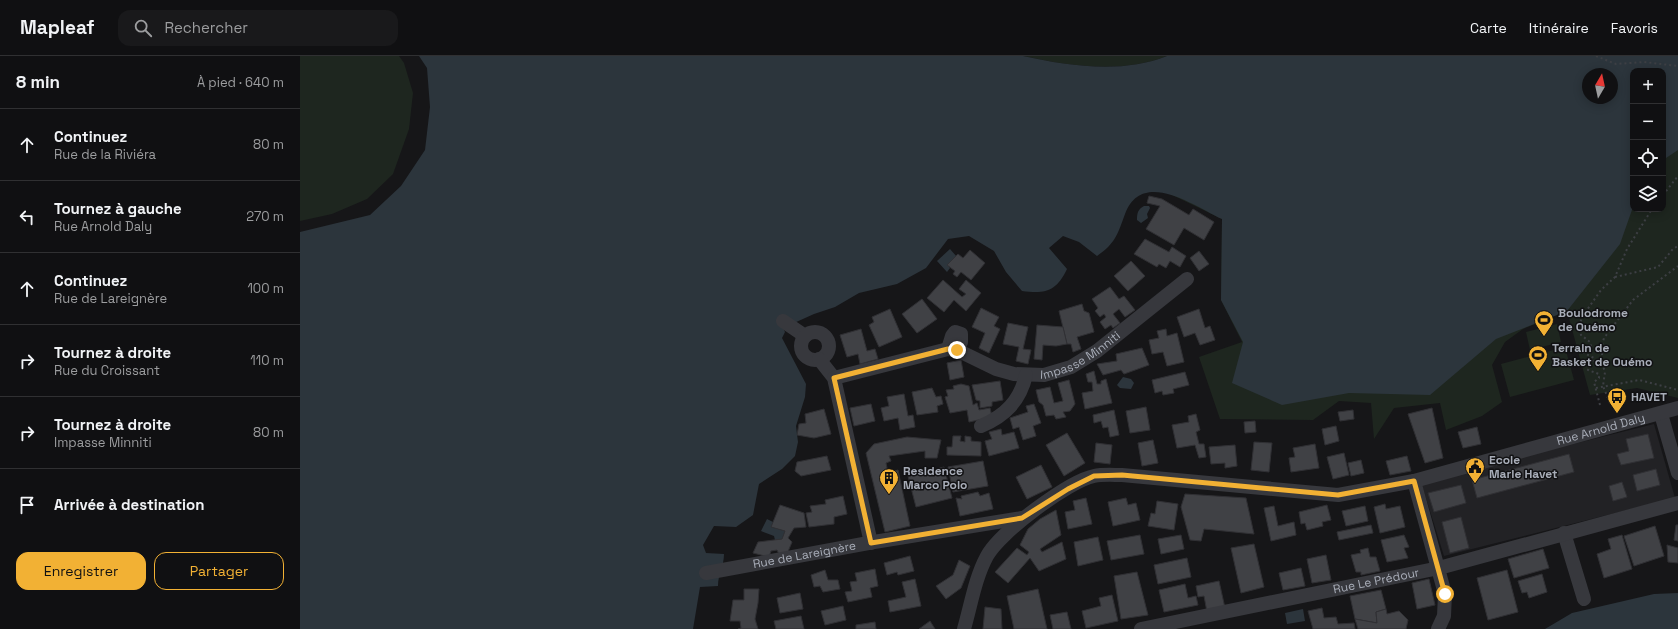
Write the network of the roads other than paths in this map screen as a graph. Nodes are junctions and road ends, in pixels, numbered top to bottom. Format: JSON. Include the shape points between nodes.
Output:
{"nodes":[{"id":1,"x":1187,"y":279,"type":"dead end"},
{"id":2,"x":783,"y":321,"type":"dead end"},
{"id":3,"x":805,"y":336,"type":"junction"},
{"id":4,"x":818,"y":359,"type":"junction"},
{"id":5,"x":1026,"y":375,"type":"junction"},
{"id":6,"x":834,"y":378,"type":"junction"},
{"id":7,"x":1678,"y":408,"type":"edge"},
{"id":8,"x":1661,"y":414,"type":"junction"},
{"id":9,"x":981,"y":426,"type":"dead end"},
{"id":10,"x":1678,"y":473,"type":"edge"},
{"id":11,"x":1414,"y":481,"type":"junction"},
{"id":12,"x":1678,"y":503,"type":"edge"},
{"id":13,"x":1022,"y":518,"type":"junction"},
{"id":14,"x":1564,"y":533,"type":"junction"},
{"id":15,"x":871,"y":543,"type":"junction"},
{"id":16,"x":1439,"y":568,"type":"junction"},
{"id":17,"x":706,"y":573,"type":"dead end"},
{"id":18,"x":1584,"y":599,"type":"dead end"},
{"id":19,"x":964,"y":629,"type":"edge"},
{"id":20,"x":1141,"y":629,"type":"edge"},
{"id":21,"x":1438,"y":629,"type":"edge"}],
"edges":[{"from":1,"to":5,"type":"street","name":"Impasse Minniti","via":[[1097,351],[1071,367],[1044,375]]},
{"from":2,"to":3,"type":"street"},
{"from":3,"to":4,"type":"street","via":[[802,341],[802,352],[809,358]]},
{"from":3,"to":4,"type":"street","via":[[814,332],[828,340],[827,352]]},
{"from":4,"to":6,"type":"street"},
{"from":5,"to":6,"type":"street","name":"Impasse Minniti","via":[[996,369],[952,349]]},
{"from":5,"to":9,"type":"street","via":[[1023,388],[1012,405],[996,419]]},
{"from":6,"to":15,"type":"street"},
{"from":7,"to":8,"type":"street","name":"Rue Arnold Daly"},
{"from":8,"to":10,"type":"street"},
{"from":8,"to":11,"type":"street","name":"Rue Arnold Daly"},
{"from":11,"to":13,"type":"street","name":"Rue Arnold Daly","via":[[1338,495],[1122,475],[1094,476]]},
{"from":11,"to":16,"type":"street"},
{"from":12,"to":14,"type":"street","name":"Rue Le Prédour"},
{"from":13,"to":15,"type":"street","name":"Rue de Lareignère"},
{"from":13,"to":19,"type":"street","name":"Rue Arnold Daly","via":[[987,556]]},
{"from":14,"to":16,"type":"street","name":"Rue Le Prédour"},
{"from":14,"to":18,"type":"street"},
{"from":15,"to":17,"type":"street","name":"Rue de Lareignère"},
{"from":16,"to":20,"type":"street","name":"Rue Le Prédour"},
{"from":16,"to":21,"type":"street","via":[[1445,594],[1444,616]]}]}
